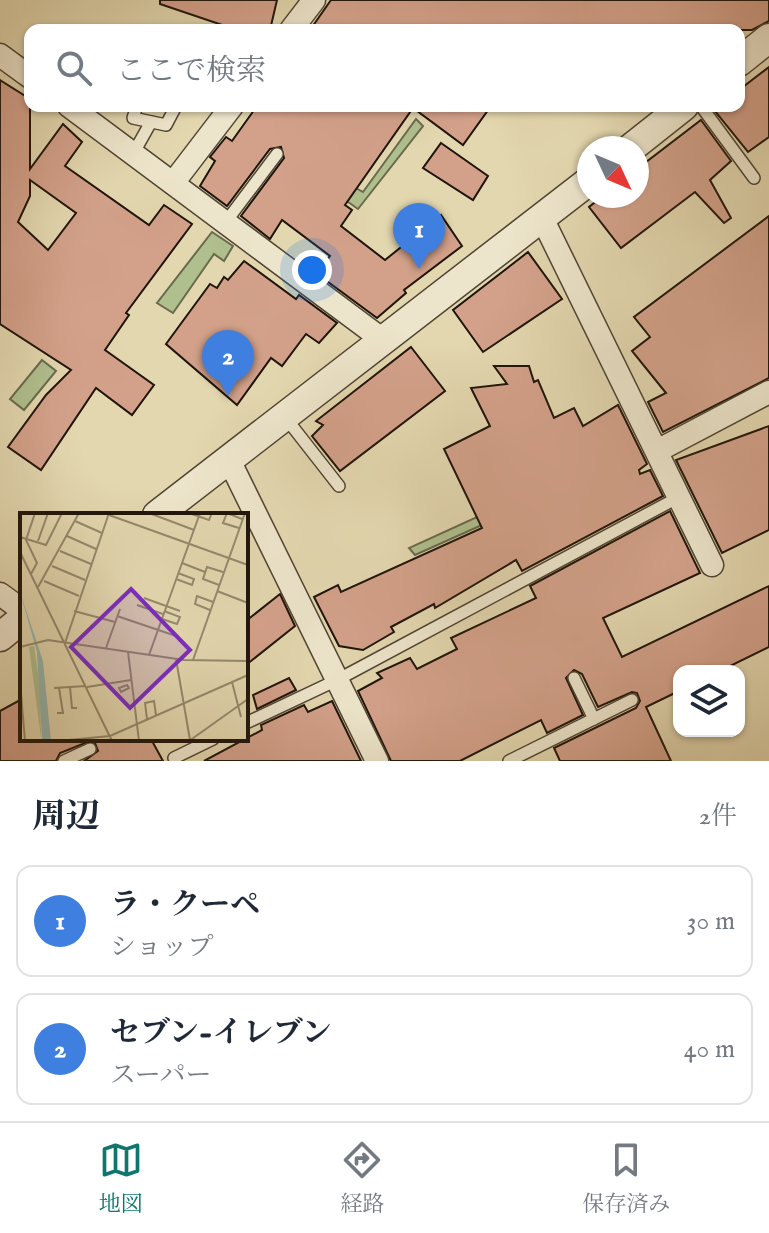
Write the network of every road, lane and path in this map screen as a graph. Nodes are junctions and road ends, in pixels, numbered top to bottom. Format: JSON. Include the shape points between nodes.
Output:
{"nodes":[{"id":1,"x":314,"y":0,"type":"edge"},
{"id":2,"x":296,"y":24,"type":"edge"},
{"id":3,"x":769,"y":38,"type":"edge"},
{"id":4,"x":0,"y":55,"type":"edge"},
{"id":5,"x":745,"y":57,"type":"edge"},
{"id":6,"x":24,"y":73,"type":"edge"},
{"id":7,"x":77,"y":112,"type":"edge"},
{"id":8,"x":135,"y":112,"type":"edge"},
{"id":9,"x":173,"y":112,"type":"edge"},
{"id":10,"x":227,"y":112,"type":"edge"},
{"id":11,"x":676,"y":112,"type":"edge"},
{"id":12,"x":705,"y":112,"type":"edge"},
{"id":13,"x":151,"y":122,"type":"junction"},
{"id":14,"x":646,"y":136,"type":"edge"},
{"id":15,"x":133,"y":154,"type":"junction"},
{"id":16,"x":277,"y":154,"type":"dead end"},
{"id":17,"x":754,"y":178,"type":"dead end"},
{"id":18,"x":173,"y":183,"type":"junction"},
{"id":19,"x":577,"y":190,"type":"edge"},
{"id":20,"x":542,"y":218,"type":"junction"},
{"id":21,"x":225,"y":223,"type":"junction"},
{"id":22,"x":383,"y":340,"type":"junction"},
{"id":23,"x":769,"y":392,"type":"edge"},
{"id":24,"x":285,"y":416,"type":"junction"},
{"id":25,"x":657,"y":451,"type":"junction"},
{"id":26,"x":229,"y":460,"type":"junction"},
{"id":27,"x":339,"y":486,"type":"dead end"},
{"id":28,"x":679,"y":497,"type":"junction"},
{"id":29,"x":160,"y":513,"type":"edge"},
{"id":30,"x":712,"y":565,"type":"dead end"},
{"id":31,"x":0,"y":594,"type":"edge"},
{"id":32,"x":20,"y":609,"type":"edge"},
{"id":33,"x":20,"y":621,"type":"edge"},
{"id":34,"x":0,"y":637,"type":"edge"},
{"id":35,"x":574,"y":678,"type":"dead end"},
{"id":36,"x":337,"y":680,"type":"junction"},
{"id":37,"x":632,"y":700,"type":"dead end"},
{"id":38,"x":594,"y":719,"type":"junction"},
{"id":39,"x":248,"y":722,"type":"edge"},
{"id":40,"x":209,"y":741,"type":"edge"},
{"id":41,"x":90,"y":749,"type":"dead end"},
{"id":42,"x":174,"y":758,"type":"dead end"},
{"id":43,"x":64,"y":761,"type":"edge"},
{"id":44,"x":377,"y":761,"type":"edge"},
{"id":45,"x":509,"y":761,"type":"edge"}],
"edges":[{"from":1,"to":2,"type":"street"},
{"from":3,"to":5,"type":"street"},
{"from":4,"to":6,"type":"street"},
{"from":7,"to":15,"type":"street"},
{"from":8,"to":13,"type":"lane","via":[[133,118]]},
{"from":9,"to":13,"type":"lane","via":[[166,125]]},
{"from":10,"to":18,"type":"street"},
{"from":11,"to":14,"type":"street"},
{"from":12,"to":17,"type":"lane"},
{"from":13,"to":15,"type":"lane"},
{"from":15,"to":18,"type":"street"},
{"from":16,"to":21,"type":"lane"},
{"from":18,"to":21,"type":"street"},
{"from":19,"to":20,"type":"street"},
{"from":20,"to":22,"type":"street"},
{"from":20,"to":25,"type":"street"},
{"from":21,"to":22,"type":"street"},
{"from":22,"to":24,"type":"street"},
{"from":23,"to":25,"type":"street"},
{"from":24,"to":26,"type":"street"},
{"from":24,"to":27,"type":"lane"},
{"from":25,"to":28,"type":"street"},
{"from":26,"to":29,"type":"street"},
{"from":26,"to":36,"type":"street"},
{"from":28,"to":30,"type":"street"},
{"from":28,"to":36,"type":"lane"},
{"from":31,"to":32,"type":"street"},
{"from":33,"to":34,"type":"street"},
{"from":35,"to":38,"type":"lane"},
{"from":36,"to":39,"type":"lane"},
{"from":36,"to":44,"type":"street"},
{"from":37,"to":38,"type":"lane"},
{"from":38,"to":45,"type":"lane"},
{"from":40,"to":42,"type":"lane"},
{"from":41,"to":43,"type":"lane"}]}
